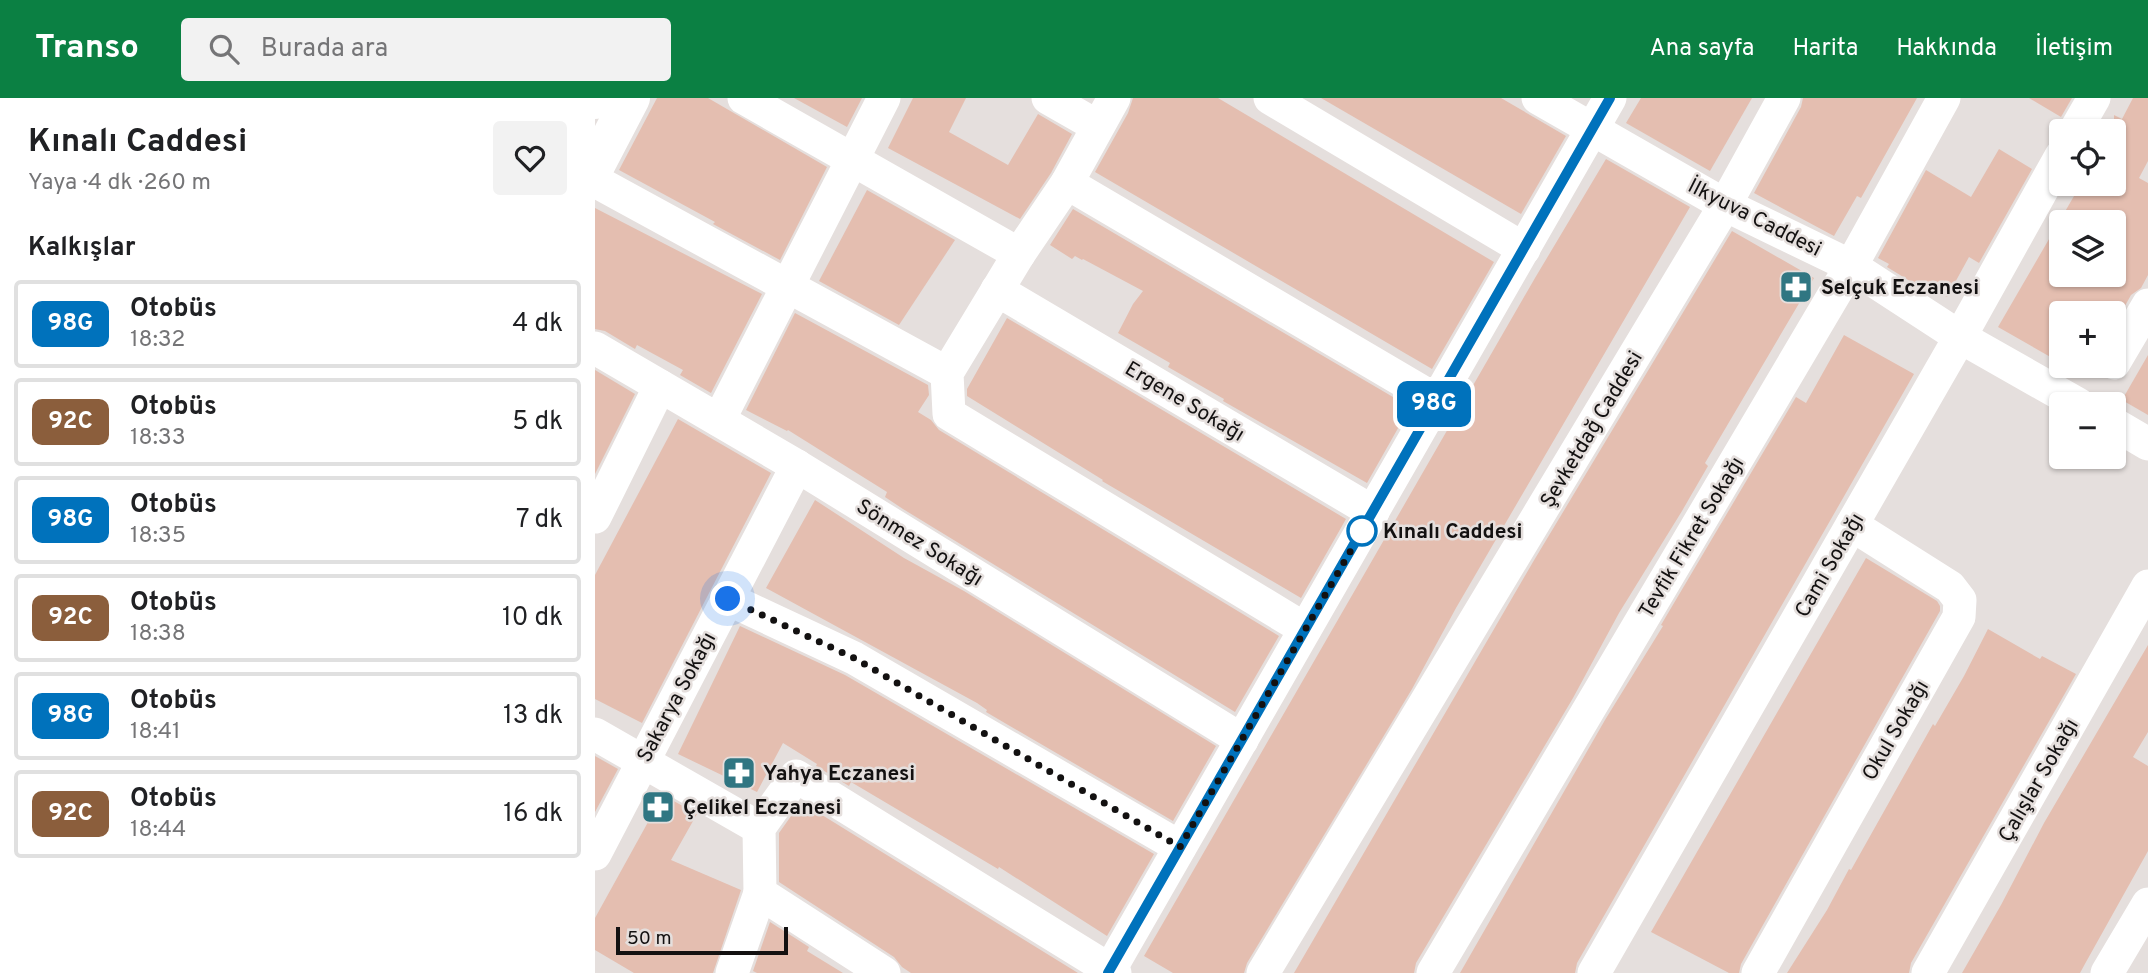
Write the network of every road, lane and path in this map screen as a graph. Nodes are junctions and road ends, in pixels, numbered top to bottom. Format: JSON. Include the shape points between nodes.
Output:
{"nodes":[{"id":1,"x":631,"y":98,"type":"edge"},
{"id":2,"x":744,"y":98,"type":"edge"},
{"id":3,"x":884,"y":98,"type":"edge"},
{"id":4,"x":1048,"y":98,"type":"edge"},
{"id":5,"x":1270,"y":98,"type":"edge"},
{"id":6,"x":1538,"y":98,"type":"edge"},
{"id":7,"x":1610,"y":98,"type":"edge"},
{"id":8,"x":1784,"y":98,"type":"edge"},
{"id":9,"x":1944,"y":98,"type":"edge"},
{"id":10,"x":2094,"y":98,"type":"edge"},
{"id":11,"x":1106,"y":112,"type":"edge"},
{"id":12,"x":2082,"y":119,"type":"edge"},
{"id":13,"x":1592,"y":130,"type":"junction"},
{"id":14,"x":852,"y":160,"type":"junction"},
{"id":15,"x":595,"y":167,"type":"edge"},
{"id":16,"x":2049,"y":178,"type":"edge"},
{"id":17,"x":595,"y":181,"type":"edge"},
{"id":18,"x":1067,"y":183,"type":"junction"},
{"id":19,"x":1725,"y":205,"type":"junction"},
{"id":20,"x":1524,"y":249,"type":"junction"},
{"id":21,"x":1019,"y":254,"type":"junction"},
{"id":22,"x":1851,"y":266,"type":"junction"},
{"id":23,"x":788,"y":286,"type":"junction"},
{"id":24,"x":997,"y":290,"type":"junction"},
{"id":25,"x":2148,"y":305,"type":"edge"},
{"id":26,"x":1960,"y":337,"type":"junction"},
{"id":27,"x":2126,"y":343,"type":"edge"},
{"id":28,"x":595,"y":348,"type":"edge"},
{"id":29,"x":947,"y":373,"type":"junction"},
{"id":30,"x":660,"y":386,"type":"junction"},
{"id":31,"x":2057,"y":392,"type":"edge"},
{"id":32,"x":1436,"y":400,"type":"junction"},
{"id":33,"x":719,"y":420,"type":"junction"},
{"id":34,"x":2126,"y":431,"type":"edge"},
{"id":35,"x":2148,"y":444,"type":"edge"},
{"id":36,"x":797,"y":466,"type":"junction"},
{"id":37,"x":1373,"y":512,"type":"junction"},
{"id":38,"x":595,"y":517,"type":"edge"},
{"id":39,"x":1852,"y":525,"type":"junction"},
{"id":40,"x":2148,"y":586,"type":"edge"},
{"id":41,"x":728,"y":599,"type":"junction"},
{"id":42,"x":1305,"y":629,"type":"junction"},
{"id":43,"x":595,"y":734,"type":"edge"},
{"id":44,"x":1242,"y":740,"type":"junction"},
{"id":45,"x":643,"y":761,"type":"junction"},
{"id":46,"x":759,"y":828,"type":"junction"},
{"id":47,"x":1180,"y":847,"type":"junction"},
{"id":48,"x":595,"y":853,"type":"edge"},
{"id":49,"x":760,"y":893,"type":"junction"},
{"id":50,"x":2148,"y":904,"type":"edge"},
{"id":51,"x":1111,"y":972,"type":"edge"},
{"id":52,"x":731,"y":973,"type":"edge"},
{"id":53,"x":884,"y":973,"type":"edge"},
{"id":54,"x":1263,"y":973,"type":"edge"},
{"id":55,"x":1433,"y":973,"type":"edge"},
{"id":56,"x":1594,"y":973,"type":"edge"},
{"id":57,"x":1758,"y":973,"type":"edge"},
{"id":58,"x":1928,"y":973,"type":"edge"},
{"id":59,"x":2107,"y":973,"type":"edge"}],
"edges":[{"from":1,"to":15,"type":"main road"},
{"from":2,"to":14,"type":"street"},
{"from":3,"to":14,"type":"street"},
{"from":4,"to":11,"type":"street"},
{"from":5,"to":20,"type":"street"},
{"from":6,"to":13,"type":"street","name":"İlkyuva Caddesi"},
{"from":7,"to":13,"type":"street"},
{"from":8,"to":19,"type":"street","name":"Şevketdağ Caddesi"},
{"from":9,"to":22,"type":"street","name":"Tevfik Fikret Sokağı"},
{"from":10,"to":12,"type":"street"},
{"from":11,"to":18,"type":"street"},
{"from":13,"to":19,"type":"street","name":"İlkyuva Caddesi"},
{"from":13,"to":20,"type":"street"},
{"from":14,"to":21,"type":"street"},
{"from":14,"to":23,"type":"street"},
{"from":16,"to":26,"type":"street","name":"Cami Sokağı"},
{"from":17,"to":23,"type":"street"},
{"from":18,"to":21,"type":"street"},
{"from":18,"to":32,"type":"street"},
{"from":19,"to":22,"type":"street","name":"İlkyuva Caddesi"},
{"from":19,"to":54,"type":"street","name":"Şevketdağ Caddesi"},
{"from":20,"to":32,"type":"street"},
{"from":21,"to":24,"type":"street"},
{"from":22,"to":26,"type":"street","name":"İlkyuva Caddesi"},
{"from":22,"to":55,"type":"street","name":"Tevfik Fikret Sokağı"},
{"from":23,"to":29,"type":"street"},
{"from":23,"to":33,"type":"street"},
{"from":24,"to":29,"type":"street"},
{"from":24,"to":37,"type":"street","name":"Ergene Sokağı"},
{"from":25,"to":27,"type":"street"},
{"from":26,"to":31,"type":"street","name":"İlkyuva Caddesi"},
{"from":26,"to":39,"type":"street","name":"Cami Sokağı"},
{"from":28,"to":30,"type":"street","name":"Sönmez Sokağı"},
{"from":29,"to":42,"type":"street","via":[[949,414]]},
{"from":30,"to":33,"type":"street","name":"Sönmez Sokağı"},
{"from":30,"to":38,"type":"street"},
{"from":32,"to":37,"type":"street"},
{"from":33,"to":36,"type":"street","name":"Sönmez Sokağı"},
{"from":34,"to":35,"type":"street"},
{"from":36,"to":41,"type":"street","name":"Sakarya Sokağı"},
{"from":36,"to":44,"type":"street","name":"Sönmez Sokağı"},
{"from":37,"to":42,"type":"street"},
{"from":39,"to":56,"type":"street","name":"Cami Sokağı"},
{"from":39,"to":57,"type":"street","name":"Okul Sokağı","via":[[1950,587],[1960,600],[1959,617]]},
{"from":40,"to":58,"type":"street","name":"Çalışlar Sokağı"},
{"from":41,"to":45,"type":"street","name":"Sakarya Sokağı"},
{"from":41,"to":47,"type":"street","via":[[854,658]]},
{"from":42,"to":44,"type":"street"},
{"from":43,"to":45,"type":"street"},
{"from":44,"to":47,"type":"street"},
{"from":45,"to":46,"type":"street"},
{"from":45,"to":48,"type":"street","name":"Sakarya Sokağı"},
{"from":46,"to":49,"type":"street"},
{"from":46,"to":51,"type":"street","via":[[796,776]]},
{"from":47,"to":51,"type":"street"},
{"from":49,"to":52,"type":"street"},
{"from":49,"to":53,"type":"street"},
{"from":50,"to":59,"type":"street"}]}
